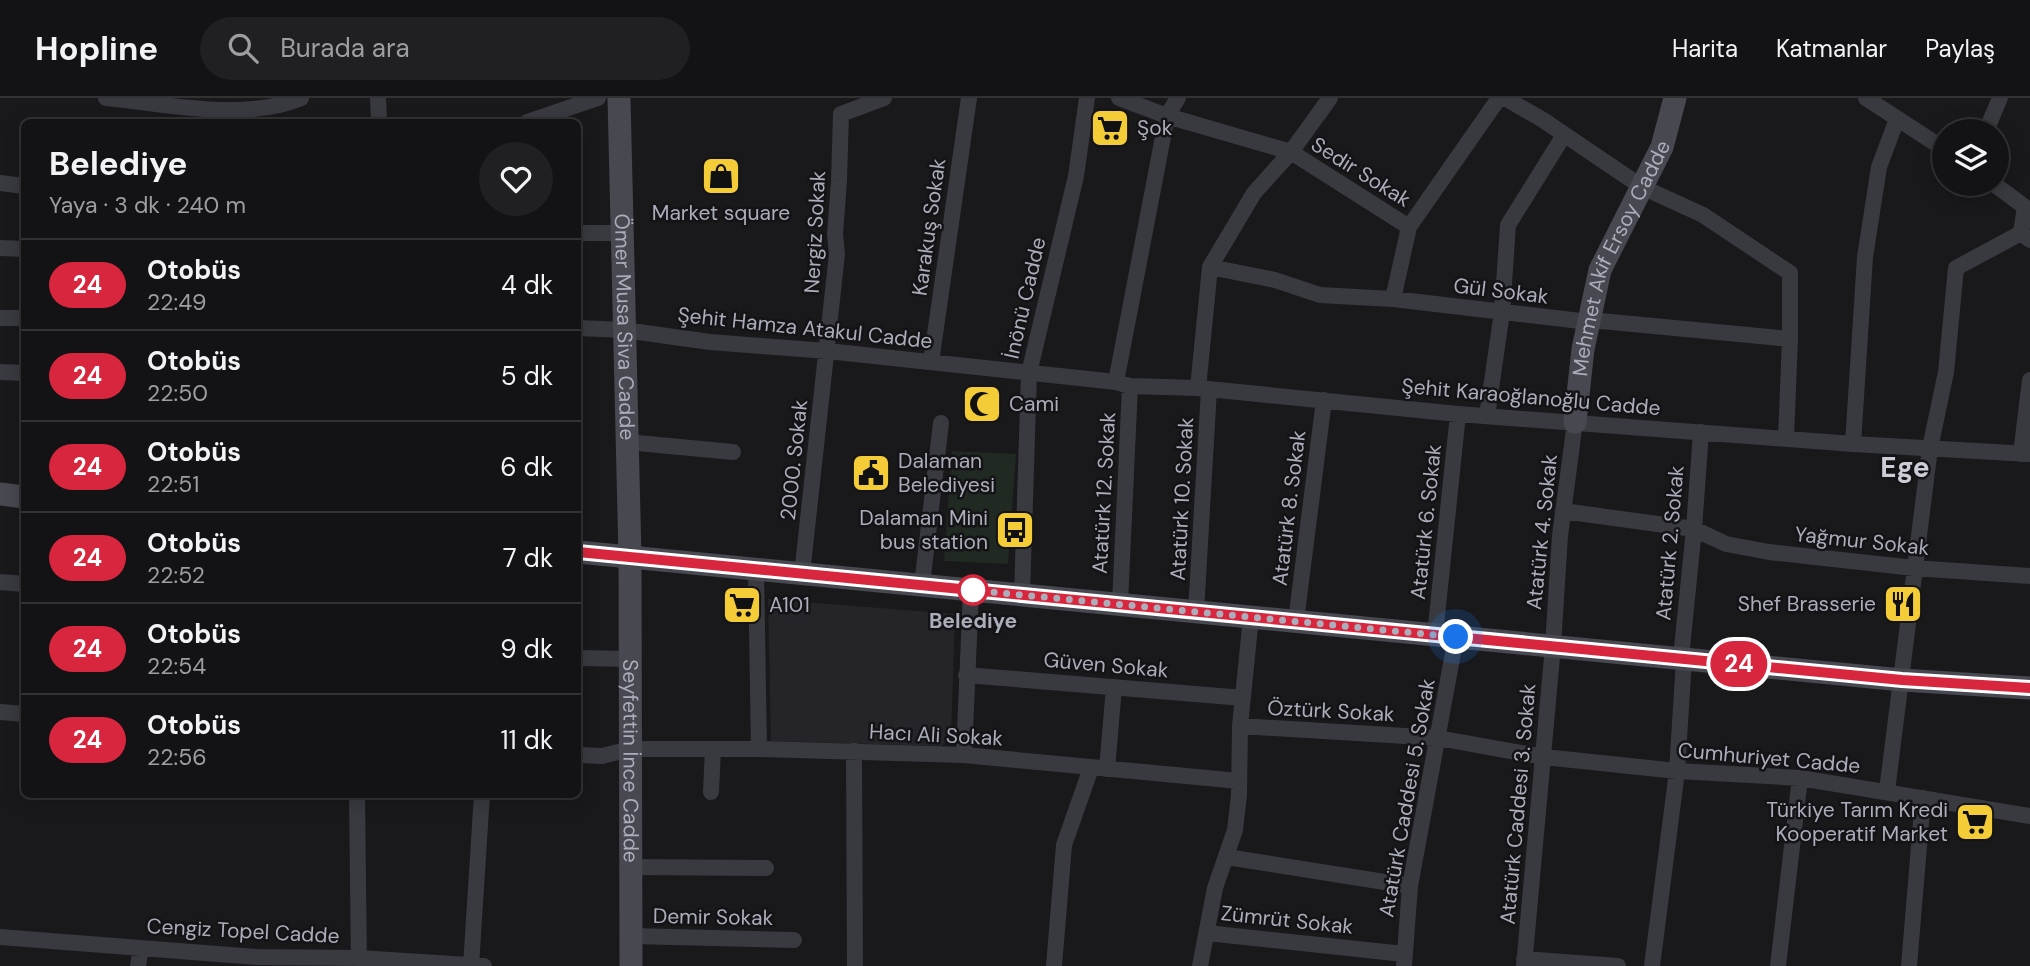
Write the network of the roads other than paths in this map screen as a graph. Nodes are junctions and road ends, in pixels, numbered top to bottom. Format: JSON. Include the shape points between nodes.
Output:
{"nodes":[{"id":1,"x":106,"y":98,"type":"edge"},
{"id":2,"x":301,"y":98,"type":"edge"},
{"id":3,"x":378,"y":98,"type":"edge"},
{"id":4,"x":598,"y":98,"type":"edge"},
{"id":5,"x":619,"y":98,"type":"edge"},
{"id":6,"x":884,"y":98,"type":"edge"},
{"id":7,"x":969,"y":98,"type":"edge"},
{"id":8,"x":1087,"y":98,"type":"edge"},
{"id":9,"x":1119,"y":98,"type":"edge"},
{"id":10,"x":1178,"y":98,"type":"edge"},
{"id":11,"x":1330,"y":98,"type":"edge"},
{"id":12,"x":1499,"y":98,"type":"edge"},
{"id":13,"x":1505,"y":98,"type":"edge"},
{"id":14,"x":1675,"y":98,"type":"edge"},
{"id":15,"x":1866,"y":98,"type":"edge"},
{"id":16,"x":2000,"y":98,"type":"edge"},
{"id":17,"x":238,"y":105,"type":"edge"},
{"id":18,"x":1167,"y":116,"type":"junction"},
{"id":19,"x":379,"y":119,"type":"edge"},
{"id":20,"x":536,"y":119,"type":"edge"},
{"id":21,"x":1897,"y":119,"type":"junction"},
{"id":22,"x":1991,"y":119,"type":"edge"},
{"id":23,"x":1564,"y":135,"type":"junction"},
{"id":24,"x":1932,"y":141,"type":"edge"},
{"id":25,"x":1291,"y":152,"type":"junction"},
{"id":26,"x":0,"y":183,"type":"edge"},
{"id":27,"x":21,"y":186,"type":"edge"},
{"id":28,"x":1642,"y":187,"type":"junction"},
{"id":29,"x":2009,"y":195,"type":"edge"},
{"id":30,"x":1409,"y":227,"type":"junction"},
{"id":31,"x":581,"y":233,"type":"edge"},
{"id":32,"x":622,"y":233,"type":"junction"},
{"id":33,"x":2025,"y":236,"type":"edge"},
{"id":34,"x":0,"y":248,"type":"edge"},
{"id":35,"x":21,"y":250,"type":"edge"},
{"id":36,"x":1210,"y":267,"type":"junction"},
{"id":37,"x":1393,"y":299,"type":"junction"},
{"id":38,"x":1502,"y":312,"type":"junction"},
{"id":39,"x":0,"y":317,"type":"edge"},
{"id":40,"x":21,"y":318,"type":"edge"},
{"id":41,"x":1588,"y":322,"type":"junction"},
{"id":42,"x":581,"y":328,"type":"edge"},
{"id":43,"x":624,"y":330,"type":"junction"},
{"id":44,"x":1790,"y":339,"type":"junction"},
{"id":45,"x":827,"y":352,"type":"junction"},
{"id":46,"x":931,"y":362,"type":"junction"},
{"id":47,"x":0,"y":372,"type":"edge"},
{"id":48,"x":21,"y":373,"type":"edge"},
{"id":49,"x":1029,"y":373,"type":"junction"},
{"id":50,"x":2030,"y":380,"type":"edge"},
{"id":51,"x":1123,"y":384,"type":"junction"},
{"id":52,"x":1203,"y":389,"type":"junction"},
{"id":53,"x":1324,"y":400,"type":"junction"},
{"id":54,"x":1458,"y":414,"type":"junction"},
{"id":55,"x":1486,"y":416,"type":"junction"},
{"id":56,"x":1575,"y":422,"type":"junction"},
{"id":57,"x":941,"y":423,"type":"dead end"},
{"id":58,"x":1701,"y":432,"type":"junction"},
{"id":59,"x":1786,"y":438,"type":"junction"},
{"id":60,"x":627,"y":442,"type":"junction"},
{"id":61,"x":1853,"y":444,"type":"junction"},
{"id":62,"x":1930,"y":448,"type":"junction"},
{"id":63,"x":733,"y":452,"type":"dead end"},
{"id":64,"x":2026,"y":454,"type":"edge"},
{"id":65,"x":0,"y":494,"type":"edge"},
{"id":66,"x":21,"y":497,"type":"edge"},
{"id":67,"x":1563,"y":511,"type":"junction"},
{"id":68,"x":1694,"y":529,"type":"junction"},
{"id":69,"x":581,"y":552,"type":"edge"},
{"id":70,"x":630,"y":557,"type":"junction"},
{"id":71,"x":1914,"y":568,"type":"junction"},
{"id":72,"x":756,"y":569,"type":"junction"},
{"id":73,"x":802,"y":574,"type":"junction"},
{"id":74,"x":2030,"y":576,"type":"edge"},
{"id":75,"x":0,"y":582,"type":"edge"},
{"id":76,"x":21,"y":584,"type":"edge"},
{"id":77,"x":922,"y":585,"type":"junction"},
{"id":78,"x":971,"y":590,"type":"junction"},
{"id":79,"x":1022,"y":595,"type":"junction"},
{"id":80,"x":1119,"y":603,"type":"junction"},
{"id":81,"x":1196,"y":612,"type":"junction"},
{"id":82,"x":1251,"y":617,"type":"junction"},
{"id":83,"x":1296,"y":621,"type":"junction"},
{"id":84,"x":1446,"y":636,"type":"junction"},
{"id":85,"x":1553,"y":646,"type":"junction"},
{"id":86,"x":581,"y":658,"type":"edge"},
{"id":87,"x":630,"y":659,"type":"junction"},
{"id":88,"x":1682,"y":659,"type":"junction"},
{"id":89,"x":966,"y":675,"type":"junction"},
{"id":90,"x":1902,"y":680,"type":"junction"},
{"id":91,"x":1114,"y":687,"type":"junction"},
{"id":92,"x":2030,"y":688,"type":"edge"},
{"id":93,"x":1243,"y":698,"type":"junction"},
{"id":94,"x":0,"y":712,"type":"edge"},
{"id":95,"x":21,"y":714,"type":"edge"},
{"id":96,"x":1240,"y":726,"type":"junction"},
{"id":97,"x":1438,"y":738,"type":"junction"},
{"id":98,"x":630,"y":749,"type":"junction"},
{"id":99,"x":713,"y":749,"type":"junction"},
{"id":100,"x":759,"y":749,"type":"junction"},
{"id":101,"x":854,"y":751,"type":"junction"},
{"id":102,"x":581,"y":755,"type":"edge"},
{"id":103,"x":964,"y":755,"type":"junction"},
{"id":104,"x":1544,"y":757,"type":"junction"},
{"id":105,"x":1099,"y":768,"type":"junction"},
{"id":106,"x":1677,"y":771,"type":"junction"},
{"id":107,"x":1800,"y":778,"type":"junction"},
{"id":108,"x":1239,"y":781,"type":"junction"},
{"id":109,"x":1887,"y":791,"type":"junction"},
{"id":110,"x":711,"y":792,"type":"dead end"},
{"id":111,"x":357,"y":798,"type":"edge"},
{"id":112,"x":482,"y":798,"type":"edge"},
{"id":113,"x":1923,"y":798,"type":"junction"},
{"id":114,"x":2030,"y":816,"type":"edge"},
{"id":115,"x":1227,"y":857,"type":"junction"},
{"id":116,"x":631,"y":867,"type":"junction"},
{"id":117,"x":766,"y":869,"type":"dead end"},
{"id":118,"x":1410,"y":886,"type":"junction"},
{"id":119,"x":1207,"y":933,"type":"junction"},
{"id":120,"x":631,"y":936,"type":"junction"},
{"id":121,"x":0,"y":937,"type":"edge"},
{"id":122,"x":794,"y":940,"type":"dead end"},
{"id":123,"x":141,"y":948,"type":"junction"},
{"id":124,"x":1404,"y":960,"type":"edge"},
{"id":125,"x":256,"y":962,"type":"edge"},
{"id":126,"x":359,"y":962,"type":"edge"},
{"id":127,"x":1524,"y":962,"type":"edge"},
{"id":128,"x":138,"y":966,"type":"edge"},
{"id":129,"x":471,"y":966,"type":"edge"},
{"id":130,"x":484,"y":966,"type":"edge"},
{"id":131,"x":631,"y":966,"type":"edge"},
{"id":132,"x":855,"y":966,"type":"edge"},
{"id":133,"x":1054,"y":966,"type":"edge"},
{"id":134,"x":1200,"y":966,"type":"edge"},
{"id":135,"x":1618,"y":966,"type":"edge"},
{"id":136,"x":1653,"y":966,"type":"edge"},
{"id":137,"x":1778,"y":966,"type":"edge"},
{"id":138,"x":1909,"y":966,"type":"edge"}],
"edges":[{"from":1,"to":17,"type":"street"},
{"from":2,"to":17,"type":"street","via":[[282,106]]},
{"from":3,"to":19,"type":"street"},
{"from":4,"to":20,"type":"street"},
{"from":5,"to":32,"type":"main road","name":"Ömer Musa Siva Cadde"},
{"from":6,"to":45,"type":"street","name":"Nergiz Sokak","via":[[841,114],[837,254]]},
{"from":7,"to":46,"type":"street","name":"Karakuş Sokak"},
{"from":8,"to":49,"type":"street","name":"İnönü Cadde","via":[[1076,176]]},
{"from":9,"to":18,"type":"street","name":"Sedir Sokak"},
{"from":10,"to":18,"type":"street"},
{"from":11,"to":25,"type":"street"},
{"from":12,"to":30,"type":"street"},
{"from":13,"to":23,"type":"street"},
{"from":14,"to":28,"type":"main road","name":"Mehmet Akif Ersoy Cadde","via":[[1662,147]]},
{"from":15,"to":21,"type":"street"},
{"from":16,"to":22,"type":"street"},
{"from":18,"to":25,"type":"street","name":"Sedir Sokak"},
{"from":18,"to":51,"type":"street","name":"Atatürk 12. Sokak"},
{"from":21,"to":24,"type":"street"},
{"from":21,"to":61,"type":"street","via":[[1879,167],[1865,257]]},
{"from":23,"to":28,"type":"street"},
{"from":23,"to":38,"type":"street","via":[[1508,225]]},
{"from":25,"to":30,"type":"street","name":"Sedir Sokak"},
{"from":25,"to":36,"type":"street","via":[[1254,193]]},
{"from":26,"to":27,"type":"street"},
{"from":28,"to":41,"type":"main road","name":"Mehmet Akif Ersoy Cadde","via":[[1600,270]]},
{"from":28,"to":44,"type":"street","via":[[1703,215],[1790,273]]},
{"from":29,"to":33,"type":"street","via":[[2025,207]]},
{"from":30,"to":37,"type":"street"},
{"from":31,"to":32,"type":"street"},
{"from":32,"to":43,"type":"main road","name":"Ömer Musa Siva Cadde"},
{"from":33,"to":62,"type":"street","via":[[1956,268],[1946,372]]},
{"from":34,"to":35,"type":"street"},
{"from":36,"to":37,"type":"street","name":"Gül Sokak","via":[[1320,295]]},
{"from":36,"to":52,"type":"street","name":"Atatürk 10. Sokak"},
{"from":37,"to":38,"type":"street","name":"Gül Sokak"},
{"from":38,"to":41,"type":"street","name":"Gül Sokak"},
{"from":38,"to":55,"type":"street"},
{"from":39,"to":40,"type":"street"},
{"from":41,"to":44,"type":"street","name":"Gül Sokak"},
{"from":41,"to":56,"type":"main road","name":"Mehmet Akif Ersoy Cadde"},
{"from":42,"to":43,"type":"street","name":"Şehit Hamza Atakul Cadde"},
{"from":43,"to":45,"type":"street","name":"Şehit Hamza Atakul Cadde"},
{"from":43,"to":60,"type":"main road","name":"Ömer Musa Siva Cadde"},
{"from":44,"to":59,"type":"street"},
{"from":45,"to":46,"type":"street","name":"Şehit Hamza Atakul Cadde"},
{"from":45,"to":73,"type":"street","name":"2000. Sokak"},
{"from":46,"to":49,"type":"street","name":"Şehit Hamza Atakul Cadde"},
{"from":47,"to":48,"type":"street"},
{"from":49,"to":51,"type":"street","name":"Şehit Karaoğlanoğlu Cadde"},
{"from":49,"to":79,"type":"street","name":"İnönü Cadde"},
{"from":50,"to":64,"type":"street"},
{"from":51,"to":52,"type":"street","name":"Şehit Karaoğlanoğlu Cadde"},
{"from":51,"to":80,"type":"street","name":"Atatürk 12. Sokak"},
{"from":52,"to":53,"type":"street","name":"Şehit Karaoğlanoğlu Cadde"},
{"from":52,"to":81,"type":"street","name":"Atatürk 10. Sokak"},
{"from":53,"to":54,"type":"street","name":"Şehit Karaoğlanoğlu Cadde"},
{"from":53,"to":83,"type":"street","name":"Atatürk 8. Sokak"},
{"from":54,"to":55,"type":"street","name":"Şehit Karaoğlanoğlu Cadde"},
{"from":54,"to":84,"type":"street","name":"Atatürk 6. Sokak"},
{"from":55,"to":56,"type":"street","name":"Şehit Karaoğlanoğlu Cadde"},
{"from":56,"to":58,"type":"street","name":"Şehit Karaoğlanoğlu Cadde"},
{"from":56,"to":67,"type":"street","name":"Atatürk 4. Sokak"},
{"from":57,"to":77,"type":"street"},
{"from":58,"to":59,"type":"street","name":"Şehit Karaoğlanoğlu Cadde"},
{"from":58,"to":68,"type":"street","name":"Atatürk 2. Sokak"},
{"from":59,"to":61,"type":"street","name":"Şehit Karaoğlanoğlu Cadde"},
{"from":60,"to":63,"type":"street"},
{"from":60,"to":70,"type":"main road","name":"Ömer Musa Siva Cadde"},
{"from":61,"to":62,"type":"street","name":"Şehit Karaoğlanoğlu Cadde"},
{"from":62,"to":64,"type":"street","name":"Şehit Karaoğlanoğlu Cadde"},
{"from":62,"to":71,"type":"street"},
{"from":65,"to":66,"type":"main road"},
{"from":67,"to":68,"type":"street","name":"Yağmur Sokak"},
{"from":67,"to":85,"type":"street","name":"Atatürk 4. Sokak"},
{"from":68,"to":71,"type":"street","name":"Yağmur Sokak","via":[[1726,544],[1769,552]]},
{"from":68,"to":88,"type":"street","name":"Atatürk 2. Sokak"},
{"from":69,"to":70,"type":"main road"},
{"from":70,"to":72,"type":"main road"},
{"from":70,"to":87,"type":"main road","name":"Seyfettin İnce Cadde"},
{"from":71,"to":74,"type":"street","name":"Yağmur Sokak"},
{"from":71,"to":90,"type":"street"},
{"from":72,"to":73,"type":"main road"},
{"from":72,"to":100,"type":"street"},
{"from":73,"to":77,"type":"main road"},
{"from":75,"to":76,"type":"street"},
{"from":77,"to":78,"type":"main road"},
{"from":78,"to":79,"type":"main road"},
{"from":78,"to":89,"type":"street"},
{"from":79,"to":80,"type":"main road"},
{"from":80,"to":81,"type":"main road"},
{"from":81,"to":82,"type":"main road"},
{"from":82,"to":83,"type":"main road"},
{"from":82,"to":93,"type":"street"},
{"from":83,"to":84,"type":"main road"},
{"from":84,"to":85,"type":"main road"},
{"from":84,"to":97,"type":"street","name":"Atatürk Caddesi 5. Sokak"},
{"from":85,"to":88,"type":"main road"},
{"from":85,"to":104,"type":"street","name":"Atatürk Caddesi 3. Sokak"},
{"from":86,"to":87,"type":"street"},
{"from":87,"to":98,"type":"main road","name":"Seyfettin İnce Cadde"},
{"from":88,"to":90,"type":"main road"},
{"from":88,"to":106,"type":"street","name":"Atatürk 2. Sokak"},
{"from":89,"to":91,"type":"street","name":"Güven Sokak"},
{"from":89,"to":103,"type":"street"},
{"from":90,"to":92,"type":"main road"},
{"from":90,"to":109,"type":"street"},
{"from":91,"to":93,"type":"street","name":"Güven Sokak"},
{"from":91,"to":105,"type":"street"},
{"from":93,"to":96,"type":"street"},
{"from":94,"to":95,"type":"street"},
{"from":96,"to":97,"type":"street","name":"Öztürk Sokak"},
{"from":96,"to":108,"type":"street"},
{"from":97,"to":104,"type":"street","name":"Öztürk Sokak"},
{"from":97,"to":118,"type":"street","name":"Atatürk Caddesi 5. Sokak"},
{"from":98,"to":99,"type":"street","name":"Hacı Ali Sokak"},
{"from":98,"to":102,"type":"street","name":"Hacı Ali Sokak"},
{"from":98,"to":116,"type":"main road","name":"Seyfettin İnce Cadde"},
{"from":99,"to":100,"type":"street","name":"Hacı Ali Sokak"},
{"from":99,"to":110,"type":"street"},
{"from":100,"to":101,"type":"street","name":"Hacı Ali Sokak"},
{"from":101,"to":103,"type":"street","name":"Hacı Ali Sokak"},
{"from":101,"to":132,"type":"street"},
{"from":103,"to":105,"type":"street","name":"Hacı Ali Sokak"},
{"from":104,"to":106,"type":"street","name":"Cumhuriyet Cadde"},
{"from":104,"to":127,"type":"street","name":"Atatürk Caddesi 3. Sokak"},
{"from":105,"to":108,"type":"street","name":"Hacı Ali Sokak"},
{"from":105,"to":133,"type":"street","via":[[1064,845]]},
{"from":106,"to":107,"type":"street","name":"Cumhuriyet Cadde"},
{"from":106,"to":136,"type":"street","name":"Atatürk 2. Sokak"},
{"from":107,"to":109,"type":"street","name":"Cumhuriyet Cadde"},
{"from":107,"to":137,"type":"street"},
{"from":108,"to":115,"type":"street","via":[[1235,830]]},
{"from":109,"to":113,"type":"street","name":"Cumhuriyet Cadde"},
{"from":111,"to":126,"type":"street"},
{"from":112,"to":129,"type":"street"},
{"from":113,"to":114,"type":"street","name":"Cumhuriyet Cadde"},
{"from":113,"to":138,"type":"street"},
{"from":115,"to":118,"type":"street"},
{"from":115,"to":119,"type":"street"},
{"from":116,"to":117,"type":"street"},
{"from":116,"to":120,"type":"main road","name":"Seyfettin İnce Cadde"},
{"from":118,"to":124,"type":"street","name":"Atatürk Caddesi 5. Sokak"},
{"from":119,"to":124,"type":"street","name":"Zümrüt Sokak"},
{"from":119,"to":134,"type":"street"},
{"from":120,"to":122,"type":"street","name":"Demir Sokak"},
{"from":120,"to":131,"type":"main road","name":"Seyfettin İnce Cadde"},
{"from":121,"to":123,"type":"street","name":"Cengiz Topel Cadde"},
{"from":123,"to":125,"type":"street","name":"Cengiz Topel Cadde"},
{"from":123,"to":128,"type":"street"},
{"from":125,"to":126,"type":"street","name":"Cengiz Topel Cadde"},
{"from":126,"to":129,"type":"street","name":"Cengiz Topel Cadde"},
{"from":127,"to":135,"type":"street"},
{"from":129,"to":130,"type":"street","name":"Cengiz Topel Cadde"}]}
